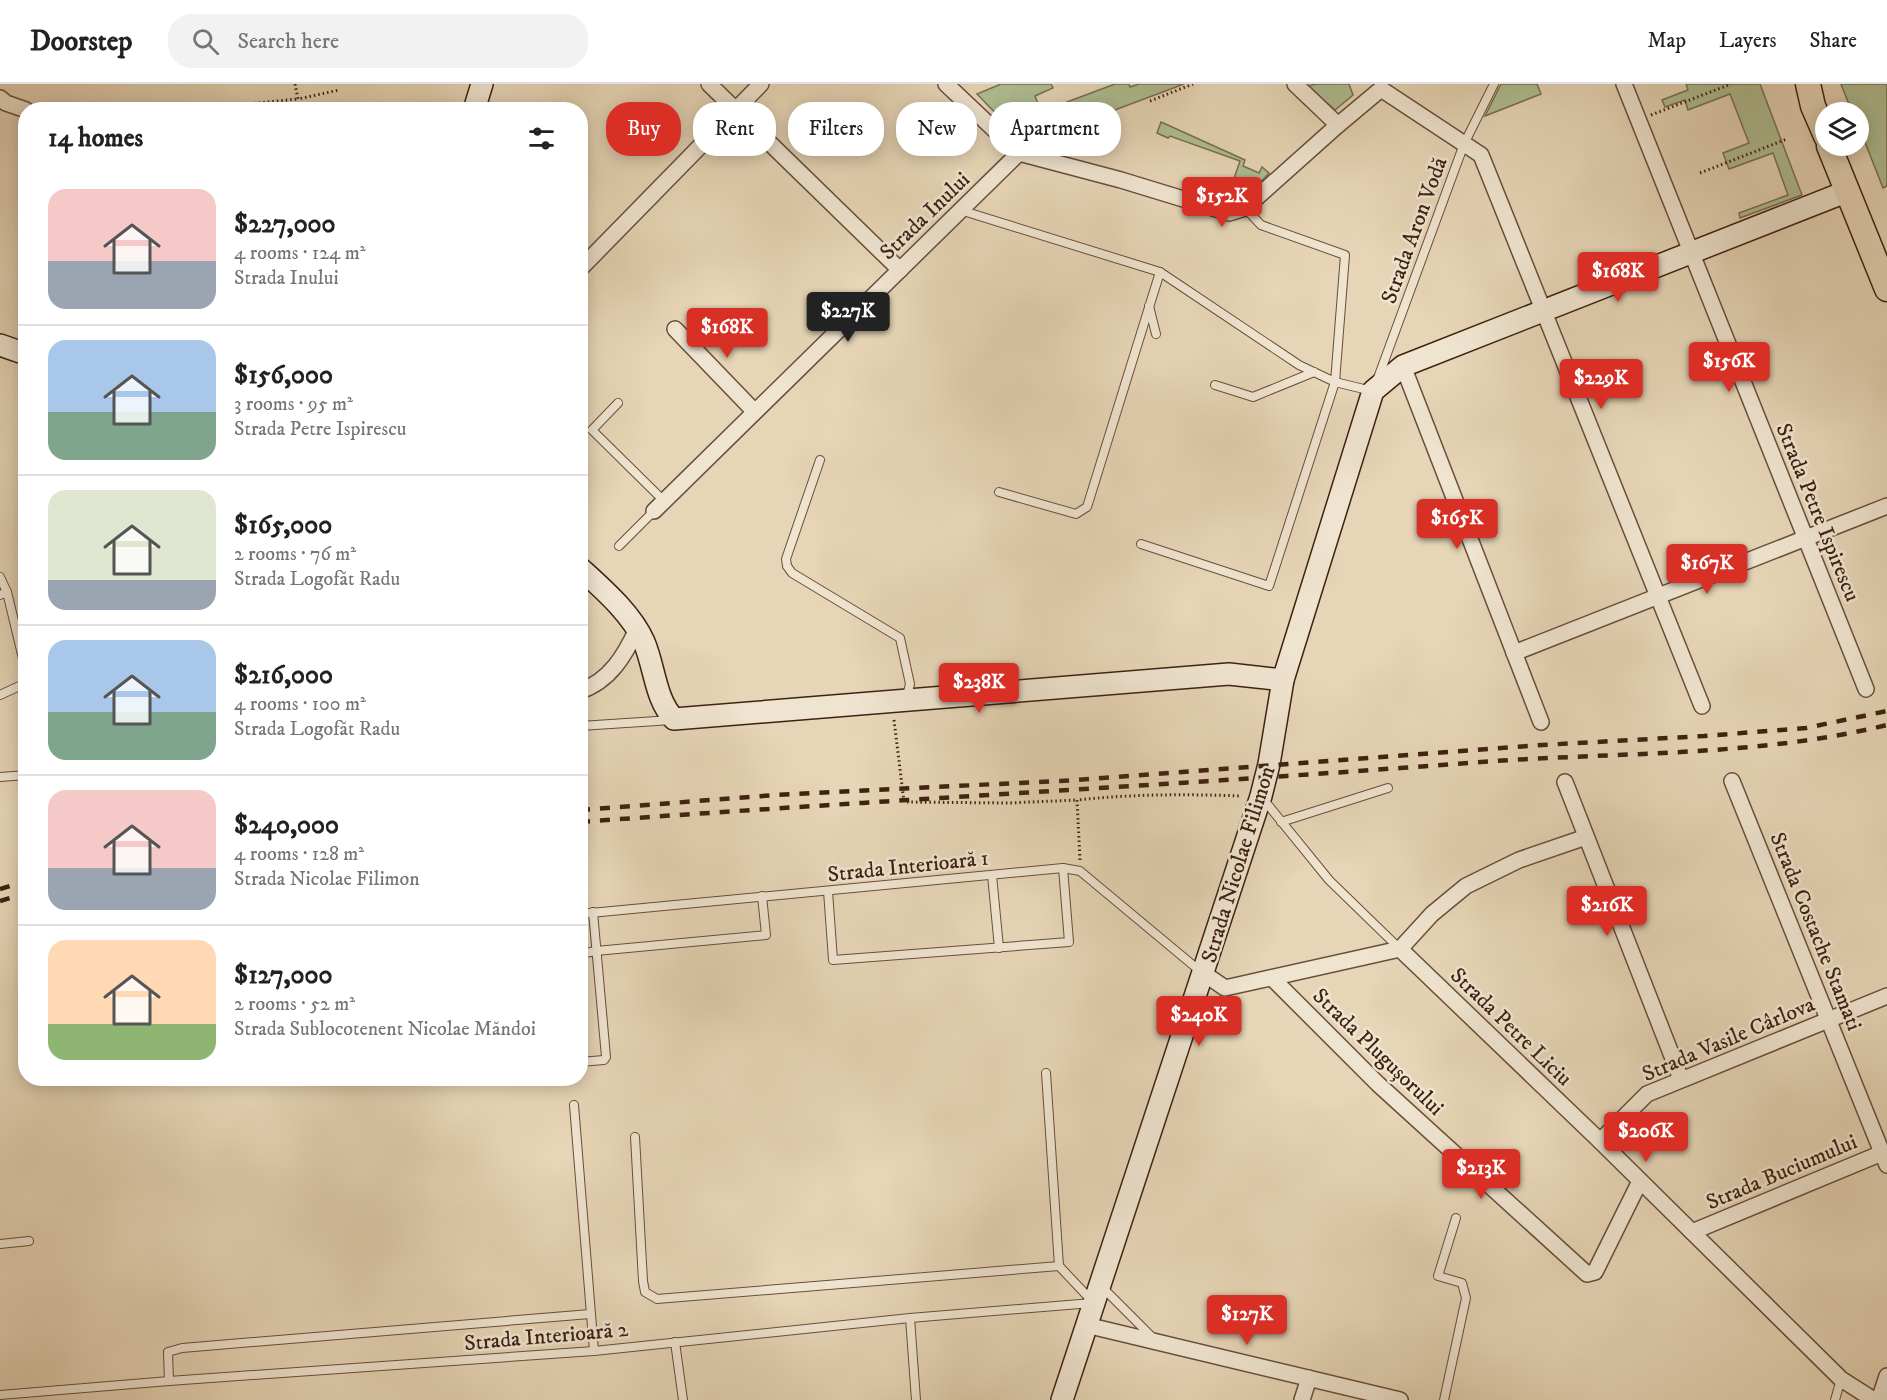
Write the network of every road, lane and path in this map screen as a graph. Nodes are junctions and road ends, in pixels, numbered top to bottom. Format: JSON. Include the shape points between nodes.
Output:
{"nodes":[{"id":1,"x":295,"y":84,"type":"edge"},
{"id":2,"x":482,"y":84,"type":"edge"},
{"id":3,"x":709,"y":84,"type":"edge"},
{"id":4,"x":761,"y":84,"type":"edge"},
{"id":5,"x":946,"y":84,"type":"edge"},
{"id":6,"x":1193,"y":84,"type":"edge"},
{"id":7,"x":1295,"y":84,"type":"edge"},
{"id":8,"x":1494,"y":84,"type":"edge"},
{"id":9,"x":1623,"y":84,"type":"edge"},
{"id":10,"x":1731,"y":84,"type":"edge"},
{"id":11,"x":1800,"y":84,"type":"edge"},
{"id":12,"x":339,"y":90,"type":"dead end"},
{"id":13,"x":1811,"y":95,"type":"edge"},
{"id":14,"x":0,"y":98,"type":"edge"},
{"id":15,"x":298,"y":99,"type":"junction"},
{"id":16,"x":1150,"y":101,"type":"dead end"},
{"id":17,"x":267,"y":102,"type":"edge"},
{"id":18,"x":476,"y":102,"type":"edge"},
{"id":19,"x":729,"y":102,"type":"edge"},
{"id":20,"x":744,"y":102,"type":"edge"},
{"id":21,"x":18,"y":107,"type":"edge"},
{"id":22,"x":1638,"y":120,"type":"junction"},
{"id":23,"x":989,"y":124,"type":"edge"},
{"id":24,"x":1338,"y":124,"type":"junction"},
{"id":25,"x":1787,"y":139,"type":"dead end"},
{"id":26,"x":1464,"y":144,"type":"junction"},
{"id":27,"x":776,"y":148,"type":"edge"},
{"id":28,"x":693,"y":154,"type":"edge"},
{"id":29,"x":1017,"y":156,"type":"edge"},
{"id":30,"x":1031,"y":156,"type":"edge"},
{"id":31,"x":1833,"y":156,"type":"edge"},
{"id":32,"x":1700,"y":173,"type":"dead end"},
{"id":33,"x":1848,"y":191,"type":"junction"},
{"id":34,"x":1245,"y":208,"type":"junction"},
{"id":35,"x":960,"y":210,"type":"junction"},
{"id":36,"x":1691,"y":253,"type":"junction"},
{"id":37,"x":588,"y":261,"type":"edge"},
{"id":38,"x":900,"y":270,"type":"junction"},
{"id":39,"x":1160,"y":272,"type":"junction"},
{"id":40,"x":1886,"y":284,"type":"edge"},
{"id":41,"x":1149,"y":306,"type":"junction"},
{"id":42,"x":1544,"y":311,"type":"junction"},
{"id":43,"x":675,"y":329,"type":"dead end"},
{"id":44,"x":1156,"y":334,"type":"dead end"},
{"id":45,"x":0,"y":345,"type":"edge"},
{"id":46,"x":18,"y":351,"type":"edge"},
{"id":47,"x":1403,"y":366,"type":"junction"},
{"id":48,"x":1314,"y":372,"type":"junction"},
{"id":49,"x":1335,"y":382,"type":"junction"},
{"id":50,"x":1215,"y":385,"type":"dead end"},
{"id":51,"x":1373,"y":391,"type":"junction"},
{"id":52,"x":618,"y":403,"type":"dead end"},
{"id":53,"x":754,"y":411,"type":"junction"},
{"id":54,"x":820,"y":460,"type":"dead end"},
{"id":55,"x":999,"y":492,"type":"dead end"},
{"id":56,"x":659,"y":506,"type":"junction"},
{"id":57,"x":1887,"y":506,"type":"edge"},
{"id":58,"x":1805,"y":538,"type":"junction"},
{"id":59,"x":1141,"y":544,"type":"dead end"},
{"id":60,"x":619,"y":546,"type":"dead end"},
{"id":61,"x":588,"y":576,"type":"edge"},
{"id":62,"x":0,"y":577,"type":"edge"},
{"id":63,"x":3,"y":593,"type":"edge"},
{"id":64,"x":1658,"y":596,"type":"junction"},
{"id":65,"x":637,"y":628,"type":"junction"},
{"id":66,"x":18,"y":644,"type":"edge"},
{"id":67,"x":1514,"y":653,"type":"junction"},
{"id":68,"x":1283,"y":680,"type":"junction"},
{"id":69,"x":18,"y":687,"type":"edge"},
{"id":70,"x":588,"y":688,"type":"edge"},
{"id":71,"x":1866,"y":689,"type":"dead end"},
{"id":72,"x":0,"y":695,"type":"edge"},
{"id":73,"x":898,"y":701,"type":"junction"},
{"id":74,"x":1702,"y":706,"type":"dead end"},
{"id":75,"x":674,"y":719,"type":"junction"},
{"id":76,"x":1541,"y":722,"type":"dead end"},
{"id":77,"x":588,"y":725,"type":"edge"},
{"id":78,"x":18,"y":776,"type":"edge"},
{"id":79,"x":0,"y":777,"type":"edge"},
{"id":80,"x":1732,"y":781,"type":"dead end"},
{"id":81,"x":1565,"y":782,"type":"dead end"},
{"id":82,"x":1388,"y":788,"type":"dead end"},
{"id":83,"x":1261,"y":796,"type":"junction"},
{"id":84,"x":1077,"y":800,"type":"junction"},
{"id":85,"x":1281,"y":822,"type":"junction"},
{"id":86,"x":1586,"y":837,"type":"junction"},
{"id":87,"x":1063,"y":868,"type":"junction"},
{"id":88,"x":1080,"y":871,"type":"junction"},
{"id":89,"x":992,"y":875,"type":"junction"},
{"id":90,"x":828,"y":891,"type":"junction"},
{"id":91,"x":762,"y":896,"type":"junction"},
{"id":92,"x":593,"y":912,"type":"junction"},
{"id":93,"x":588,"y":913,"type":"edge"},
{"id":94,"x":999,"y":948,"type":"junction"},
{"id":95,"x":1400,"y":950,"type":"junction"},
{"id":96,"x":596,"y":951,"type":"junction"},
{"id":97,"x":588,"y":952,"type":"edge"},
{"id":98,"x":1203,"y":973,"type":"junction"},
{"id":99,"x":1272,"y":978,"type":"junction"},
{"id":100,"x":1887,"y":996,"type":"edge"},
{"id":101,"x":1828,"y":1020,"type":"junction"},
{"id":102,"x":588,"y":1061,"type":"edge"},
{"id":103,"x":1046,"y":1073,"type":"dead end"},
{"id":104,"x":1681,"y":1079,"type":"junction"},
{"id":105,"x":574,"y":1105,"type":"dead end"},
{"id":106,"x":635,"y":1137,"type":"dead end"},
{"id":107,"x":1600,"y":1141,"type":"junction"},
{"id":108,"x":1885,"y":1158,"type":"edge"},
{"id":109,"x":1640,"y":1181,"type":"junction"},
{"id":110,"x":1456,"y":1218,"type":"dead end"},
{"id":111,"x":1692,"y":1232,"type":"junction"},
{"id":112,"x":29,"y":1241,"type":"dead end"},
{"id":113,"x":0,"y":1244,"type":"edge"},
{"id":114,"x":1059,"y":1266,"type":"junction"},
{"id":115,"x":1097,"y":1294,"type":"junction"},
{"id":116,"x":590,"y":1314,"type":"junction"},
{"id":117,"x":910,"y":1318,"type":"junction"},
{"id":118,"x":1086,"y":1324,"type":"junction"},
{"id":119,"x":1156,"y":1341,"type":"junction"},
{"id":120,"x":675,"y":1342,"type":"junction"},
{"id":121,"x":594,"y":1351,"type":"junction"},
{"id":122,"x":1887,"y":1376,"type":"edge"},
{"id":123,"x":1309,"y":1378,"type":"junction"},
{"id":124,"x":1841,"y":1379,"type":"junction"},
{"id":125,"x":169,"y":1381,"type":"junction"},
{"id":126,"x":0,"y":1395,"type":"edge"},
{"id":127,"x":1374,"y":1396,"type":"edge"},
{"id":128,"x":683,"y":1400,"type":"edge"},
{"id":129,"x":916,"y":1400,"type":"edge"},
{"id":130,"x":1062,"y":1400,"type":"edge"},
{"id":131,"x":1302,"y":1400,"type":"edge"},
{"id":132,"x":1400,"y":1400,"type":"edge"},
{"id":133,"x":1444,"y":1400,"type":"edge"},
{"id":134,"x":1834,"y":1400,"type":"edge"},
{"id":135,"x":1874,"y":1400,"type":"edge"},
{"id":136,"x":1879,"y":1400,"type":"edge"}],
"edges":[{"from":1,"to":15,"type":"path"},
{"from":2,"to":18,"type":"street"},
{"from":3,"to":19,"type":"street"},
{"from":4,"to":20,"type":"street"},
{"from":5,"to":23,"type":"street"},
{"from":6,"to":16,"type":"path"},
{"from":7,"to":24,"type":"street"},
{"from":8,"to":26,"type":"lane","name":"Strada Aron Vodă"},
{"from":9,"to":22,"type":"street","name":"Strada Petre Ispirescu"},
{"from":10,"to":22,"type":"path"},
{"from":11,"to":13,"type":"main road"},
{"from":12,"to":15,"type":"path"},
{"from":14,"to":21,"type":"street"},
{"from":15,"to":17,"type":"path"},
{"from":22,"to":36,"type":"street","name":"Strada Petre Ispirescu"},
{"from":24,"to":26,"type":"street","via":[[1381,89]]},
{"from":24,"to":34,"type":"street"},
{"from":25,"to":32,"type":"path"},
{"from":26,"to":42,"type":"street","via":[[1481,155]]},
{"from":26,"to":51,"type":"lane","name":"Strada Aron Vodă"},
{"from":27,"to":38,"type":"street"},
{"from":28,"to":37,"type":"street"},
{"from":29,"to":35,"type":"street","name":"Strada Inului"},
{"from":30,"to":34,"type":"street","via":[[1229,213]]},
{"from":31,"to":33,"type":"main road"},
{"from":33,"to":36,"type":"street"},
{"from":33,"to":40,"type":"main road"},
{"from":34,"to":49,"type":"lane","via":[[1261,225],[1345,255]]},
{"from":35,"to":38,"type":"street","name":"Strada Inului"},
{"from":35,"to":39,"type":"lane"},
{"from":36,"to":42,"type":"street"},
{"from":36,"to":58,"type":"street","name":"Strada Petre Ispirescu"},
{"from":38,"to":53,"type":"street","name":"Strada Inului"},
{"from":39,"to":41,"type":"lane"},
{"from":39,"to":48,"type":"lane"},
{"from":41,"to":44,"type":"lane"},
{"from":41,"to":55,"type":"lane","via":[[1087,507],[1076,514]]},
{"from":42,"to":47,"type":"street"},
{"from":42,"to":64,"type":"street"},
{"from":43,"to":53,"type":"street"},
{"from":45,"to":46,"type":"street"},
{"from":47,"to":51,"type":"street"},
{"from":47,"to":67,"type":"street"},
{"from":48,"to":49,"type":"lane"},
{"from":48,"to":50,"type":"lane","via":[[1253,397]]},
{"from":49,"to":51,"type":"lane"},
{"from":49,"to":59,"type":"lane","via":[[1269,586]]},
{"from":51,"to":68,"type":"street","name":"Strada Nicolae Filimon"},
{"from":52,"to":56,"type":"lane","via":[[592,429]]},
{"from":53,"to":56,"type":"street","name":"Strada Inului"},
{"from":54,"to":73,"type":"lane","via":[[786,559],[787,566],[792,573],[900,638],[910,684]]},
{"from":56,"to":60,"type":"lane"},
{"from":57,"to":58,"type":"street"},
{"from":58,"to":64,"type":"street"},
{"from":58,"to":71,"type":"street","name":"Strada Petre Ispirescu"},
{"from":61,"to":65,"type":"street"},
{"from":62,"to":63,"type":"lane"},
{"from":63,"to":66,"type":"lane"},
{"from":64,"to":67,"type":"street"},
{"from":64,"to":74,"type":"street"},
{"from":65,"to":70,"type":"street","via":[[612,671]]},
{"from":65,"to":75,"type":"street","via":[[652,664],[660,698]]},
{"from":67,"to":76,"type":"street"},
{"from":68,"to":73,"type":"street","via":[[1229,674]]},
{"from":68,"to":83,"type":"street","name":"Strada Nicolae Filimon"},
{"from":69,"to":72,"type":"lane"},
{"from":73,"to":75,"type":"street"},
{"from":73,"to":84,"type":"path","via":[[904,802]]},
{"from":75,"to":77,"type":"lane"},
{"from":78,"to":79,"type":"lane"},
{"from":80,"to":101,"type":"street","name":"Strada Costache Stamati"},
{"from":81,"to":86,"type":"street"},
{"from":82,"to":85,"type":"lane"},
{"from":83,"to":84,"type":"path","via":[[1185,794]]},
{"from":83,"to":85,"type":"lane","name":"Strada Petre Liciu"},
{"from":83,"to":98,"type":"street","name":"Strada Nicolae Filimon"},
{"from":84,"to":88,"type":"path"},
{"from":85,"to":95,"type":"lane","name":"Strada Petre Liciu","via":[[1329,880]]},
{"from":86,"to":95,"type":"street","via":[[1519,860],[1466,886],[1432,914]]},
{"from":86,"to":104,"type":"street"},
{"from":87,"to":88,"type":"lane","name":"Strada Interioară 1"},
{"from":87,"to":89,"type":"lane","name":"Strada Interioară 1"},
{"from":87,"to":94,"type":"lane","via":[[1069,942]]},
{"from":88,"to":98,"type":"lane","name":"Strada Interioară 1"},
{"from":89,"to":90,"type":"lane","name":"Strada Interioară 1"},
{"from":89,"to":94,"type":"lane"},
{"from":90,"to":91,"type":"lane","name":"Strada Interioară 1"},
{"from":90,"to":94,"type":"lane","via":[[833,960]]},
{"from":91,"to":92,"type":"lane","name":"Strada Interioară 1"},
{"from":91,"to":96,"type":"lane","via":[[766,935]]},
{"from":92,"to":93,"type":"lane","name":"Strada Interioară 1"},
{"from":92,"to":96,"type":"lane"},
{"from":95,"to":99,"type":"street"},
{"from":95,"to":107,"type":"street","name":"Strada Petre Liciu"},
{"from":96,"to":97,"type":"lane"},
{"from":96,"to":102,"type":"lane","via":[[606,1057]]},
{"from":98,"to":99,"type":"street","via":[[1225,988]]},
{"from":98,"to":115,"type":"street","name":"Strada Nicolae Filimon"},
{"from":99,"to":109,"type":"street","name":"Strada Plugușorului","via":[[1378,1084],[1587,1274],[1595,1272]]},
{"from":100,"to":101,"type":"street","name":"Strada Vasile Cârlova"},
{"from":101,"to":104,"type":"street","name":"Strada Vasile Cârlova"},
{"from":101,"to":108,"type":"street","name":"Strada Costache Stamati"},
{"from":103,"to":114,"type":"lane"},
{"from":104,"to":107,"type":"street","name":"Strada Vasile Cârlova","via":[[1647,1094]]},
{"from":105,"to":116,"type":"lane"},
{"from":106,"to":114,"type":"lane","via":[[643,1281],[645,1292],[657,1299]]},
{"from":107,"to":109,"type":"street","name":"Strada Petre Liciu"},
{"from":108,"to":111,"type":"street","name":"Strada Buciumului"},
{"from":109,"to":111,"type":"street","name":"Strada Petre Liciu"},
{"from":110,"to":133,"type":"lane","via":[[1438,1276],[1462,1283],[1466,1298]]},
{"from":111,"to":124,"type":"street","name":"Strada Petre Liciu"},
{"from":112,"to":113,"type":"lane"},
{"from":114,"to":115,"type":"lane"},
{"from":115,"to":117,"type":"lane","name":"Strada Interioară 2"},
{"from":115,"to":118,"type":"street","name":"Strada Nicolae Filimon"},
{"from":115,"to":119,"type":"lane"},
{"from":116,"to":121,"type":"lane"},
{"from":116,"to":125,"type":"lane","via":[[182,1348],[168,1352]]},
{"from":117,"to":120,"type":"lane","name":"Strada Interioară 2"},
{"from":117,"to":129,"type":"lane"},
{"from":118,"to":119,"type":"street"},
{"from":118,"to":130,"type":"street","name":"Strada Nicolae Filimon"},
{"from":119,"to":123,"type":"street"},
{"from":120,"to":121,"type":"lane","name":"Strada Interioară 2"},
{"from":120,"to":128,"type":"lane"},
{"from":121,"to":125,"type":"lane","name":"Strada Interioară 2"},
{"from":122,"to":136,"type":"street"},
{"from":123,"to":127,"type":"street"},
{"from":123,"to":131,"type":"street"},
{"from":124,"to":134,"type":"lane"},
{"from":124,"to":135,"type":"street","name":"Strada Petre Liciu"},
{"from":125,"to":126,"type":"lane","name":"Strada Interioară 2"},
{"from":127,"to":132,"type":"street"}]}
